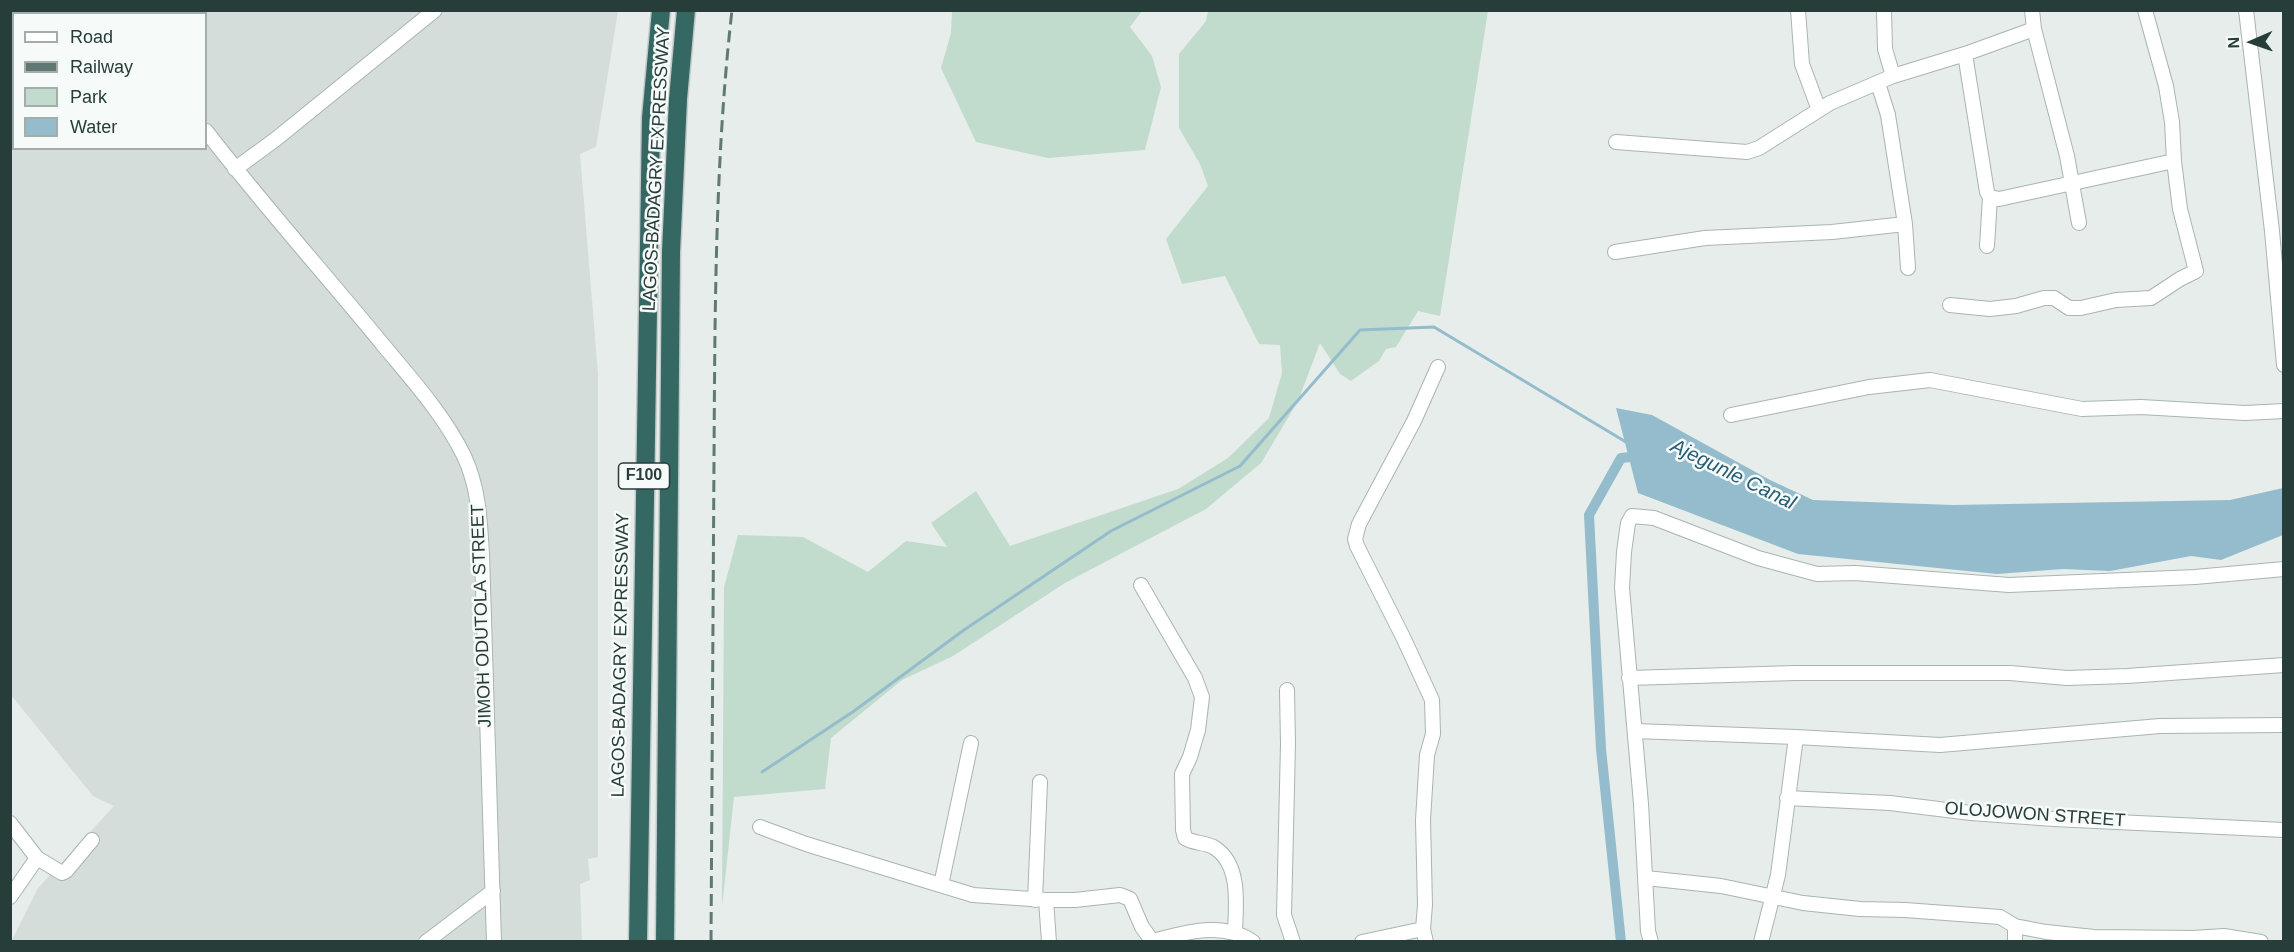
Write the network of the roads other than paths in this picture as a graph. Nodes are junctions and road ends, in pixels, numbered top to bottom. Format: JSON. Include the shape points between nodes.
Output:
{"nodes":[{"id":1,"x":435,"y":10,"type":"edge"},
{"id":2,"x":661,"y":10,"type":"edge"},
{"id":3,"x":686,"y":10,"type":"edge"},
{"id":4,"x":1798,"y":10,"type":"edge"},
{"id":5,"x":1884,"y":10,"type":"edge"},
{"id":6,"x":2032,"y":10,"type":"edge"},
{"id":7,"x":2145,"y":10,"type":"edge"},
{"id":8,"x":2246,"y":10,"type":"edge"},
{"id":9,"x":2034,"y":29,"type":"junction"},
{"id":10,"x":1965,"y":54,"type":"junction"},
{"id":11,"x":1893,"y":76,"type":"junction"},
{"id":12,"x":1878,"y":83,"type":"junction"},
{"id":13,"x":1819,"y":110,"type":"junction"},
{"id":14,"x":207,"y":132,"type":"edge"},
{"id":15,"x":1616,"y":142,"type":"dead end"},
{"id":16,"x":2174,"y":161,"type":"junction"},
{"id":17,"x":235,"y":169,"type":"junction"},
{"id":18,"x":2072,"y":183,"type":"junction"},
{"id":19,"x":1990,"y":197,"type":"junction"},
{"id":20,"x":2079,"y":223,"type":"dead end"},
{"id":21,"x":1905,"y":224,"type":"junction"},
{"id":22,"x":1987,"y":246,"type":"dead end"},
{"id":23,"x":1615,"y":252,"type":"dead end"},
{"id":24,"x":2279,"y":265,"type":"edge"},
{"id":25,"x":1908,"y":268,"type":"dead end"},
{"id":26,"x":1950,"y":305,"type":"dead end"},
{"id":27,"x":2283,"y":362,"type":"edge"},
{"id":28,"x":1438,"y":367,"type":"dead end"},
{"id":29,"x":2283,"y":411,"type":"edge"},
{"id":30,"x":1731,"y":415,"type":"dead end"},
{"id":31,"x":2283,"y":569,"type":"edge"},
{"id":32,"x":1141,"y":585,"type":"dead end"},
{"id":33,"x":2283,"y":665,"type":"edge"},
{"id":34,"x":1629,"y":678,"type":"junction"},
{"id":35,"x":1287,"y":690,"type":"dead end"},
{"id":36,"x":2283,"y":725,"type":"edge"},
{"id":37,"x":1635,"y":731,"type":"junction"},
{"id":38,"x":1796,"y":737,"type":"junction"},
{"id":39,"x":971,"y":743,"type":"dead end"},
{"id":40,"x":1040,"y":782,"type":"dead end"},
{"id":41,"x":1787,"y":798,"type":"junction"},
{"id":42,"x":10,"y":822,"type":"edge"},
{"id":43,"x":760,"y":827,"type":"dead end"},
{"id":44,"x":2283,"y":830,"type":"edge"},
{"id":45,"x":92,"y":840,"type":"dead end"},
{"id":46,"x":37,"y":858,"type":"junction"},
{"id":47,"x":1646,"y":878,"type":"junction"},
{"id":48,"x":941,"y":885,"type":"junction"},
{"id":49,"x":493,"y":891,"type":"junction"},
{"id":50,"x":10,"y":897,"type":"edge"},
{"id":51,"x":1774,"y":897,"type":"junction"},
{"id":52,"x":1040,"y":900,"type":"junction"},
{"id":53,"x":2015,"y":926,"type":"junction"},
{"id":54,"x":1235,"y":931,"type":"junction"},
{"id":55,"x":1424,"y":935,"type":"edge"},
{"id":56,"x":1153,"y":941,"type":"edge"},
{"id":57,"x":426,"y":942,"type":"edge"},
{"id":58,"x":494,"y":942,"type":"edge"},
{"id":59,"x":638,"y":942,"type":"edge"},
{"id":60,"x":665,"y":942,"type":"edge"},
{"id":61,"x":1050,"y":942,"type":"edge"},
{"id":62,"x":1253,"y":942,"type":"edge"},
{"id":63,"x":1293,"y":942,"type":"edge"},
{"id":64,"x":1362,"y":942,"type":"edge"},
{"id":65,"x":1651,"y":942,"type":"edge"},
{"id":66,"x":1761,"y":942,"type":"edge"},
{"id":67,"x":2015,"y":942,"type":"edge"},
{"id":68,"x":2261,"y":942,"type":"edge"}],
"edges":[{"from":1,"to":17,"type":"street"},
{"from":2,"to":59,"type":"highway","name":"LAGOS-BADAGRY EXPRESSWAY","number":"F100","via":[[649,175]]},
{"from":3,"to":60,"type":"highway","name":"LAGOS-BADAGRY EXPRESSWAY","number":"F100","via":[[671,252]]},
{"from":4,"to":13,"type":"street","via":[[1802,64]]},
{"from":5,"to":11,"type":"street","via":[[1885,49]]},
{"from":6,"to":9,"type":"street"},
{"from":7,"to":16,"type":"street","via":[[2166,86]]},
{"from":8,"to":24,"type":"street"},
{"from":9,"to":10,"type":"street"},
{"from":9,"to":18,"type":"street"},
{"from":10,"to":11,"type":"street"},
{"from":10,"to":19,"type":"street"},
{"from":11,"to":12,"type":"street"},
{"from":12,"to":13,"type":"street"},
{"from":12,"to":21,"type":"street","via":[[1888,115]]},
{"from":13,"to":15,"type":"street","via":[[1747,152]]},
{"from":14,"to":17,"type":"street","name":"JIMOH ODUTOLA STREET"},
{"from":16,"to":18,"type":"street"},
{"from":16,"to":26,"type":"street","via":[[2180,209],[2196,265],[2196,271],[2189,276],[2151,298],[2081,308],[2069,308],[2054,298],[1990,309]]},
{"from":17,"to":49,"type":"street","name":"JIMOH ODUTOLA STREET","via":[[411,377],[465,457],[479,501]]},
{"from":18,"to":19,"type":"street","via":[[1999,199]]},
{"from":18,"to":20,"type":"street"},
{"from":19,"to":22,"type":"street"},
{"from":21,"to":23,"type":"street","via":[[1705,238]]},
{"from":21,"to":25,"type":"street"},
{"from":24,"to":27,"type":"street"},
{"from":28,"to":55,"type":"street","via":[[1355,539],[1432,700],[1433,734],[1427,755],[1423,820]]},
{"from":29,"to":30,"type":"street","via":[[2082,409],[1930,380],[1869,387]]},
{"from":31,"to":34,"type":"street","via":[[2008,585],[1855,573],[1816,574],[1758,558],[1654,518],[1632,516],[1622,588]]},
{"from":32,"to":54,"type":"street","via":[[1202,697],[1190,757],[1182,774],[1183,831],[1185,838],[1216,849],[1228,862],[1237,900]]},
{"from":33,"to":34,"type":"street","via":[[2067,678],[2010,673],[1795,673]]},
{"from":34,"to":37,"type":"street"},
{"from":35,"to":63,"type":"street","via":[[1284,915]]},
{"from":36,"to":38,"type":"street","via":[[2160,726],[1940,745]]},
{"from":37,"to":38,"type":"street"},
{"from":37,"to":47,"type":"street"},
{"from":38,"to":41,"type":"street"},
{"from":39,"to":48,"type":"street"},
{"from":40,"to":52,"type":"street"},
{"from":41,"to":44,"type":"street","name":"OLOJOWON STREET","via":[[1890,803],[2054,819]]},
{"from":41,"to":51,"type":"street"},
{"from":42,"to":46,"type":"street"},
{"from":43,"to":48,"type":"street"},
{"from":45,"to":46,"type":"street","via":[[62,873]]},
{"from":46,"to":50,"type":"street"},
{"from":47,"to":51,"type":"street","via":[[1721,886]]},
{"from":47,"to":65,"type":"street"},
{"from":48,"to":52,"type":"street","via":[[973,894]]},
{"from":49,"to":57,"type":"street"},
{"from":49,"to":58,"type":"street","name":"JIMOH ODUTOLA STREET"},
{"from":51,"to":53,"type":"street","via":[[1860,909],[2000,917]]},
{"from":51,"to":66,"type":"street"},
{"from":52,"to":56,"type":"street","via":[[1120,895],[1130,899]]},
{"from":52,"to":61,"type":"street"},
{"from":53,"to":67,"type":"street"},
{"from":53,"to":68,"type":"street","via":[[2094,937],[2224,936]]},
{"from":54,"to":56,"type":"street","via":[[1201,930]]},
{"from":54,"to":62,"type":"street"},
{"from":55,"to":64,"type":"street"}]}
